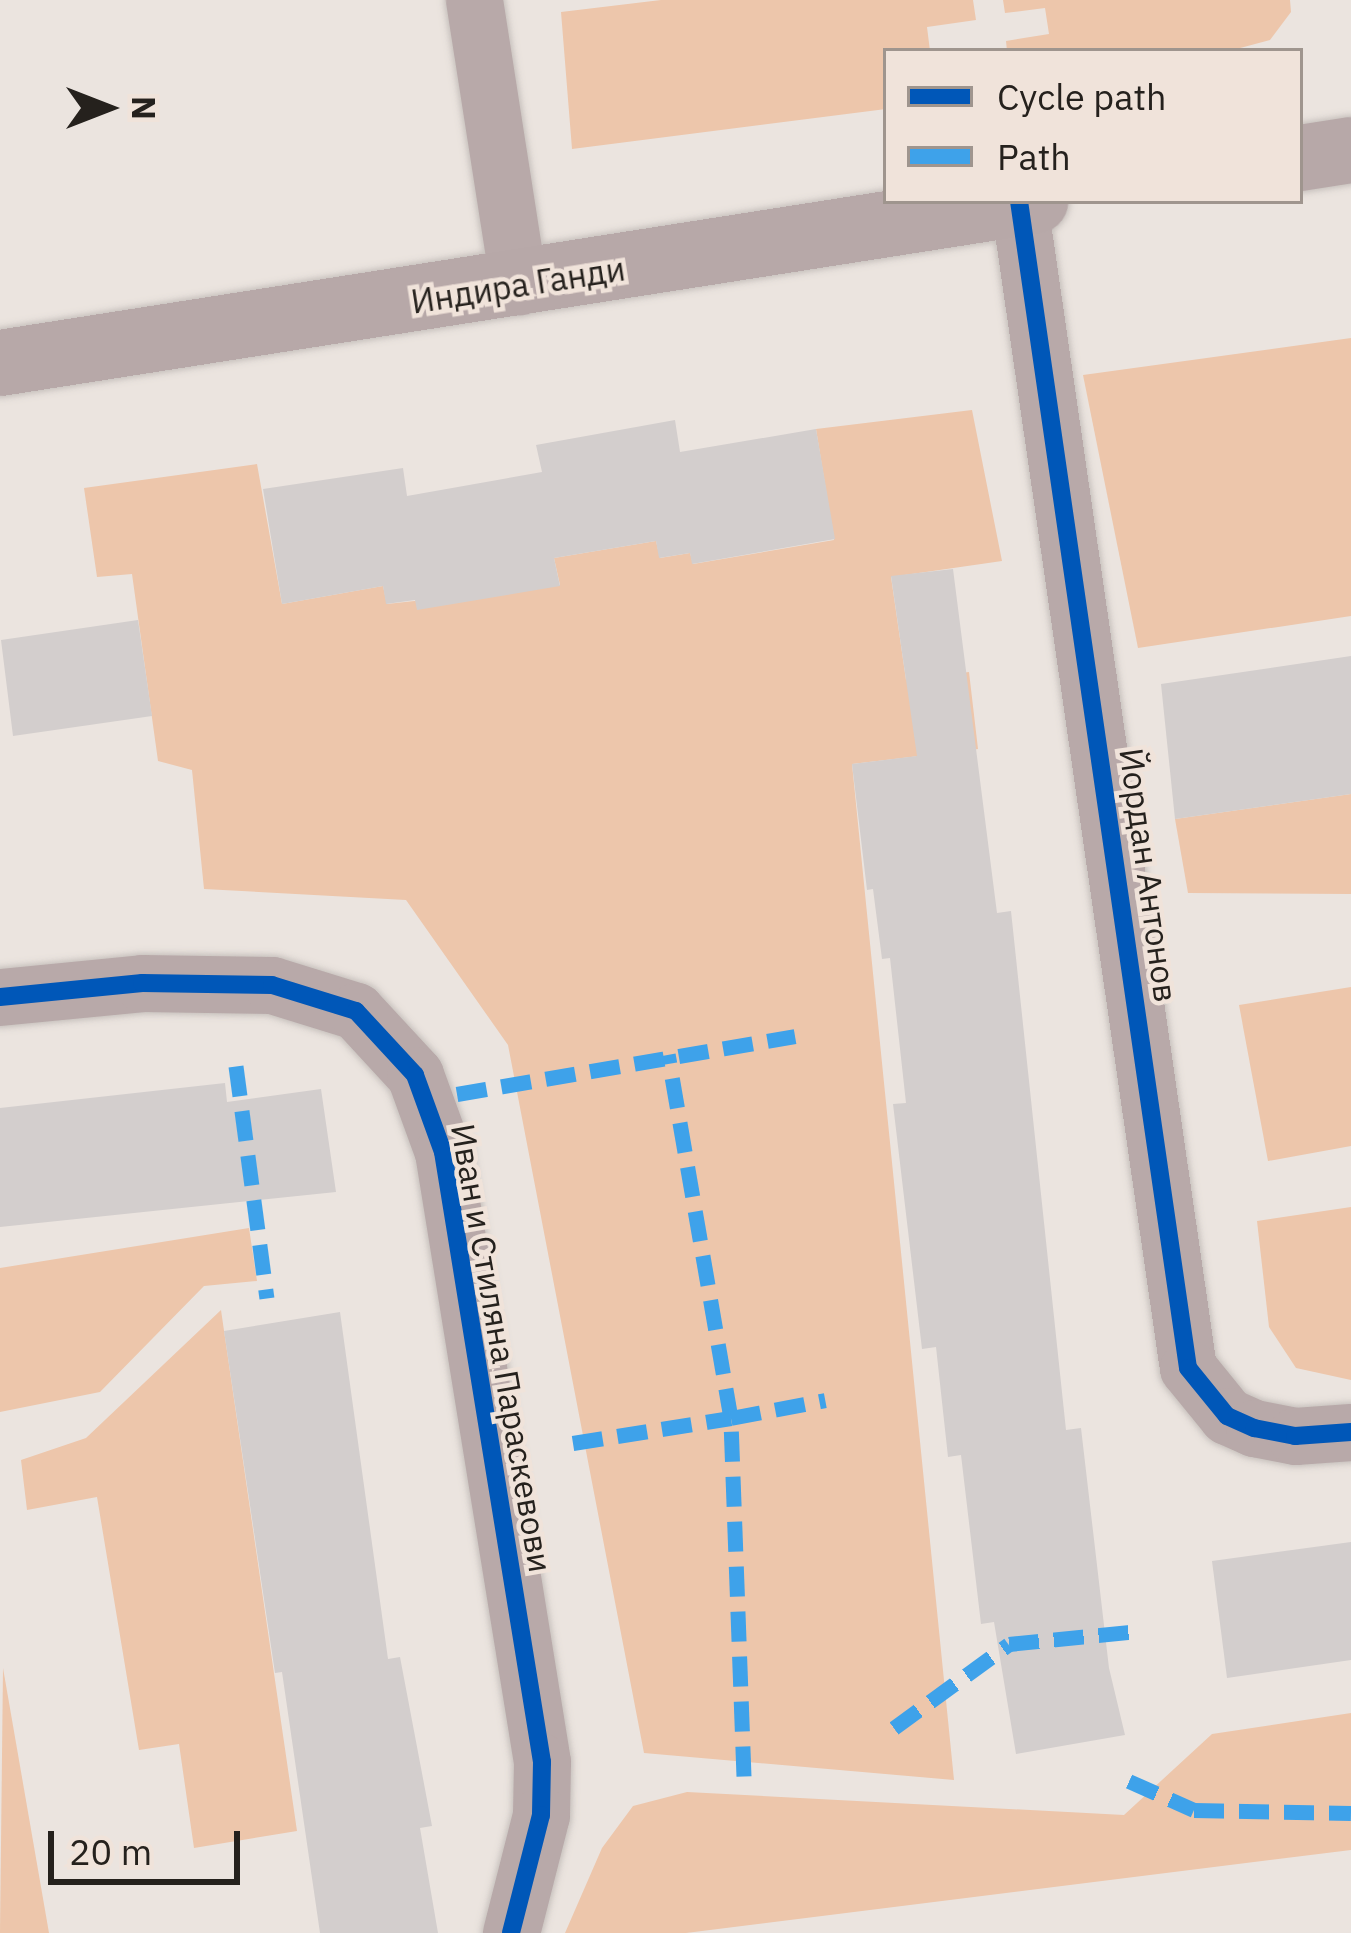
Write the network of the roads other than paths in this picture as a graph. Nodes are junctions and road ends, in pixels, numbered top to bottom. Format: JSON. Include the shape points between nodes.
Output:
{"nodes":[{"id":1,"x":474,"y":0,"type":"edge"},
{"id":2,"x":1351,"y":150,"type":"edge"},
{"id":3,"x":1303,"y":158,"type":"edge"},
{"id":4,"x":1015,"y":204,"type":"edge"},
{"id":5,"x":1027,"y":204,"type":"edge"},
{"id":6,"x":520,"y":286,"type":"junction"},
{"id":7,"x":0,"y":363,"type":"edge"},
{"id":8,"x":0,"y":997,"type":"edge"},
{"id":9,"x":1351,"y":1432,"type":"edge"},
{"id":10,"x":511,"y":1933,"type":"edge"}],
"edges":[{"from":1,"to":6,"type":"street"},
{"from":2,"to":3,"type":"street"},
{"from":4,"to":6,"type":"street","name":"Индира Ганди"},
{"from":5,"to":9,"type":"street","name":"Йордан Антонов","via":[[1188,1368],[1227,1416],[1253,1428],[1295,1436]]},
{"from":6,"to":7,"type":"street","name":"Индира Ганди"},
{"from":8,"to":10,"type":"street","name":"Иван и Стиляна Параскевови","via":[[142,983],[272,985],[356,1011],[415,1075],[447,1173],[542,1762],[541,1815]]}]}
